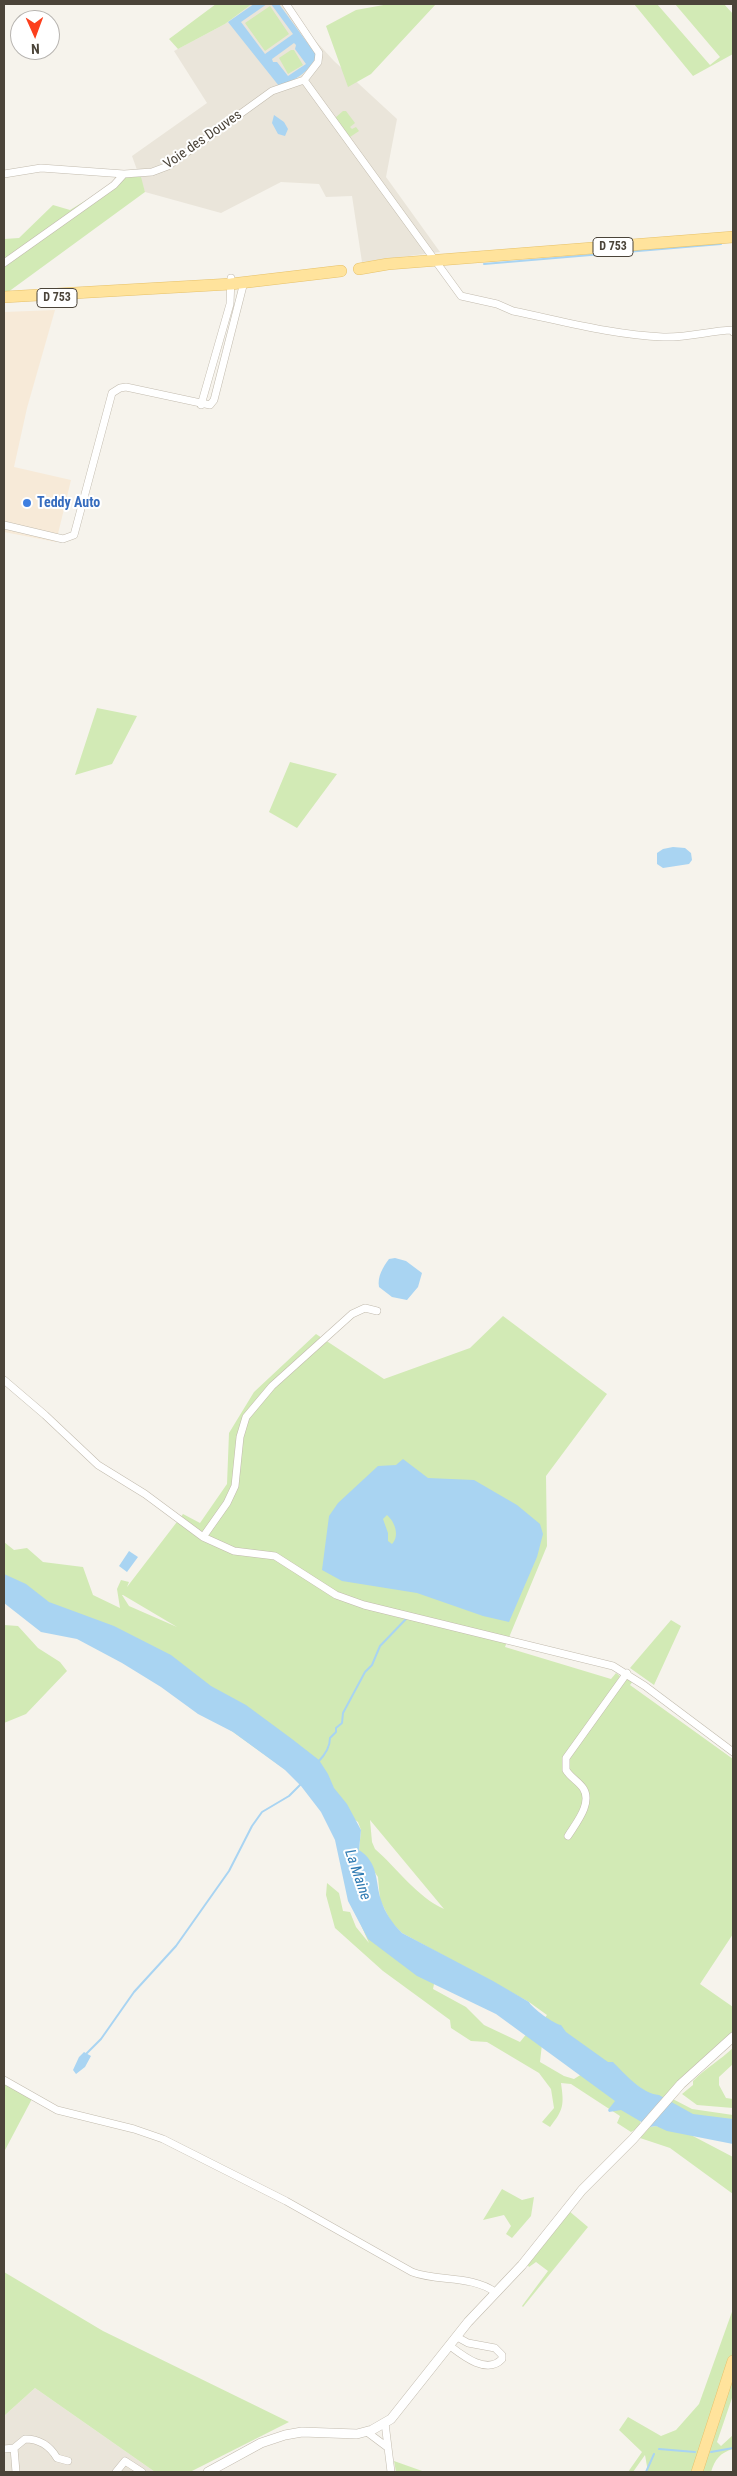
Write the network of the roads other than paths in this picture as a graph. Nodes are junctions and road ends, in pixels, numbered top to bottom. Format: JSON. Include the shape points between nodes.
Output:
{"nodes":[{"id":1,"x":286,"y":4,"type":"edge"},
{"id":2,"x":304,"y":80,"type":"junction"},
{"id":3,"x":4,"y":174,"type":"edge"},
{"id":4,"x":124,"y":174,"type":"junction"},
{"id":5,"x":733,"y":237,"type":"edge"},
{"id":6,"x":438,"y":262,"type":"junction"},
{"id":7,"x":4,"y":263,"type":"edge"},
{"id":8,"x":341,"y":271,"type":"junction"},
{"id":9,"x":231,"y":281,"type":"junction"},
{"id":10,"x":244,"y":282,"type":"junction"},
{"id":11,"x":102,"y":291,"type":"junction"},
{"id":12,"x":4,"y":297,"type":"edge"},
{"id":13,"x":4,"y":304,"type":"edge"},
{"id":14,"x":733,"y":332,"type":"edge"},
{"id":15,"x":201,"y":404,"type":"junction"},
{"id":16,"x":4,"y":525,"type":"edge"},
{"id":17,"x":377,"y":1311,"type":"dead end"},
{"id":18,"x":4,"y":1380,"type":"edge"},
{"id":19,"x":203,"y":1537,"type":"junction"},
{"id":20,"x":627,"y":1673,"type":"junction"},
{"id":21,"x":733,"y":1752,"type":"edge"},
{"id":22,"x":568,"y":1836,"type":"dead end"},
{"id":23,"x":733,"y":2037,"type":"edge"},
{"id":24,"x":4,"y":2080,"type":"edge"},
{"id":25,"x":495,"y":2292,"type":"junction"},
{"id":26,"x":457,"y":2336,"type":"junction"},
{"id":27,"x":450,"y":2346,"type":"junction"},
{"id":28,"x":733,"y":2360,"type":"edge"},
{"id":29,"x":385,"y":2423,"type":"junction"},
{"id":30,"x":366,"y":2432,"type":"junction"},
{"id":31,"x":387,"y":2447,"type":"junction"},
{"id":32,"x":14,"y":2448,"type":"junction"},
{"id":33,"x":4,"y":2449,"type":"edge"},
{"id":34,"x":68,"y":2461,"type":"dead end"},
{"id":35,"x":16,"y":2472,"type":"edge"},
{"id":36,"x":116,"y":2472,"type":"edge"},
{"id":37,"x":141,"y":2472,"type":"edge"},
{"id":38,"x":208,"y":2472,"type":"edge"},
{"id":39,"x":391,"y":2472,"type":"edge"},
{"id":40,"x":697,"y":2472,"type":"edge"}],
"edges":[{"from":1,"to":2,"type":"street","via":[[319,53],[318,62]]},
{"from":2,"to":4,"type":"street","name":"Voie des Douves","via":[[272,92],[160,170]]},
{"from":2,"to":6,"type":"street"},
{"from":3,"to":4,"type":"street","name":"Voie des Douves","via":[[41,168]]},
{"from":4,"to":7,"type":"street","via":[[114,185]]},
{"from":5,"to":6,"type":"main road","number":"D 753"},
{"from":6,"to":8,"type":"main road","number":"D 753"},
{"from":6,"to":14,"type":"street","via":[[462,296],[512,311],[643,336],[666,338],[720,330]]},
{"from":8,"to":9,"type":"main road","number":"D 753"},
{"from":8,"to":10,"type":"main road","number":"D 753"},
{"from":9,"to":10,"type":"main road","number":"D 753"},
{"from":9,"to":11,"type":"main road","number":"D 753"},
{"from":9,"to":15,"type":"street","via":[[230,304]]},
{"from":10,"to":15,"type":"street","via":[[214,400],[210,405]]},
{"from":11,"to":12,"type":"main road","number":"D 753"},
{"from":11,"to":13,"type":"main road","number":"D 753"},
{"from":15,"to":16,"type":"street","via":[[126,387],[116,389],[112,393],[74,535],[63,539]]},
{"from":17,"to":19,"type":"street","via":[[365,1308],[352,1314],[272,1386],[246,1417],[240,1437],[235,1486]]},
{"from":18,"to":19,"type":"street","via":[[98,1465],[145,1494]]},
{"from":19,"to":20,"type":"street","via":[[234,1551],[275,1556],[343,1598],[593,1660]]},
{"from":20,"to":21,"type":"street"},
{"from":20,"to":22,"type":"street","via":[[566,1758],[566,1770],[584,1789],[586,1799]]},
{"from":23,"to":25,"type":"street","via":[[669,2097],[645,2127],[582,2190],[522,2265]]},
{"from":24,"to":25,"type":"street","via":[[57,2110],[163,2139],[286,2201],[412,2272],[476,2283]]},
{"from":25,"to":26,"type":"street"},
{"from":26,"to":27,"type":"street"},
{"from":26,"to":27,"type":"street","via":[[468,2343],[494,2348],[502,2359],[495,2364],[476,2363]]},
{"from":27,"to":29,"type":"street","via":[[398,2412]]},
{"from":28,"to":40,"type":"main road"},
{"from":29,"to":30,"type":"street"},
{"from":29,"to":31,"type":"street"},
{"from":30,"to":31,"type":"street"},
{"from":30,"to":38,"type":"street","via":[[285,2435],[256,2446]]},
{"from":31,"to":39,"type":"street"},
{"from":32,"to":33,"type":"street"},
{"from":32,"to":34,"type":"street","via":[[21,2440],[32,2439],[51,2448],[57,2458]]},
{"from":32,"to":35,"type":"street"},
{"from":36,"to":37,"type":"street","via":[[125,2461]]}]}
